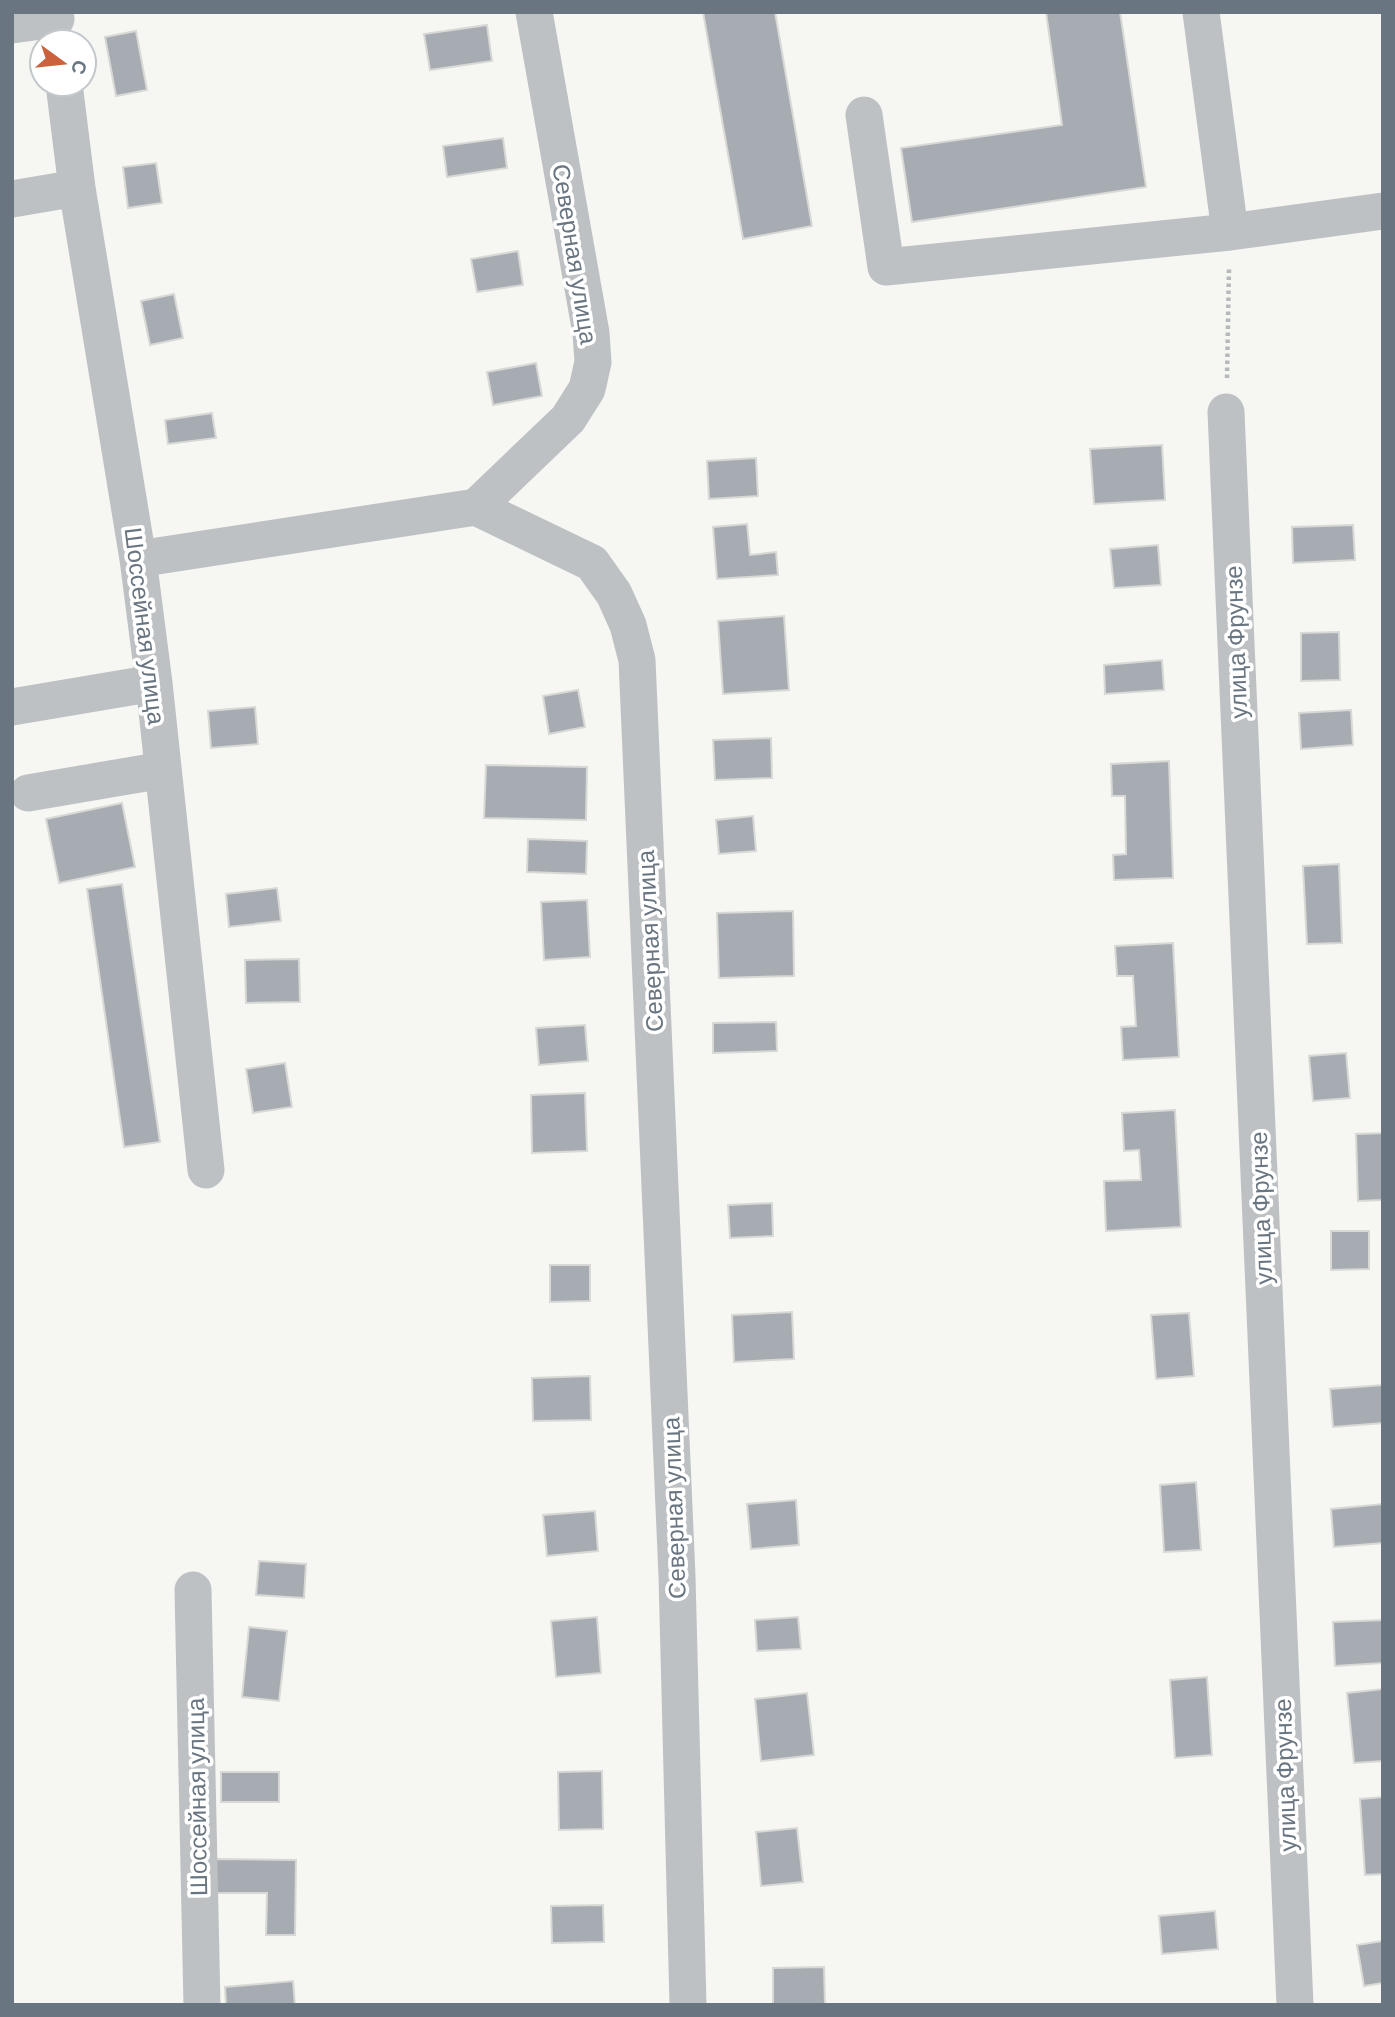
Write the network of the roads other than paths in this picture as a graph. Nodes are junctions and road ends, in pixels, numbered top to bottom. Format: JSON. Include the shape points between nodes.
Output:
{"nodes":[{"id":1,"x":534,"y":12,"type":"edge"},
{"id":2,"x":1201,"y":12,"type":"edge"},
{"id":3,"x":57,"y":24,"type":"edge"},
{"id":4,"x":12,"y":25,"type":"edge"},
{"id":5,"x":66,"y":98,"type":"edge"},
{"id":6,"x":864,"y":115,"type":"dead end"},
{"id":7,"x":77,"y":188,"type":"junction"},
{"id":8,"x":12,"y":199,"type":"edge"},
{"id":9,"x":1383,"y":211,"type":"edge"},
{"id":10,"x":1230,"y":232,"type":"junction"},
{"id":11,"x":1226,"y":412,"type":"road end"},
{"id":12,"x":476,"y":507,"type":"junction"},
{"id":13,"x":138,"y":559,"type":"junction"},
{"id":14,"x":154,"y":683,"type":"junction"},
{"id":15,"x":12,"y":706,"type":"edge"},
{"id":16,"x":163,"y":770,"type":"junction"},
{"id":17,"x":28,"y":793,"type":"dead end"},
{"id":18,"x":206,"y":1170,"type":"dead end"},
{"id":19,"x":193,"y":1590,"type":"dead end"},
{"id":20,"x":202,"y":2005,"type":"edge"},
{"id":21,"x":688,"y":2005,"type":"edge"},
{"id":22,"x":1295,"y":2005,"type":"edge"}],
"edges":[{"from":1,"to":12,"type":"street","name":"Северная улица","via":[[593,362],[587,389],[568,419]]},
{"from":2,"to":10,"type":"street"},
{"from":3,"to":4,"type":"street"},
{"from":5,"to":7,"type":"street","name":"Шоссейная улица"},
{"from":6,"to":10,"type":"street","via":[[886,267]]},
{"from":7,"to":8,"type":"street"},
{"from":7,"to":13,"type":"street","name":"Шоссейная улица"},
{"from":9,"to":10,"type":"street"},
{"from":11,"to":22,"type":"street","name":"улица Фрунзе"},
{"from":12,"to":13,"type":"street"},
{"from":12,"to":21,"type":"street","name":"Северная улица","via":[[592,563],[614,594],[637,660],[677,1576]]},
{"from":13,"to":14,"type":"street","name":"Шоссейная улица"},
{"from":14,"to":15,"type":"street"},
{"from":14,"to":16,"type":"street","name":"Шоссейная улица"},
{"from":16,"to":17,"type":"street"},
{"from":16,"to":18,"type":"street","name":"Шоссейная улица"},
{"from":19,"to":20,"type":"street","name":"Шоссейная улица"}]}
